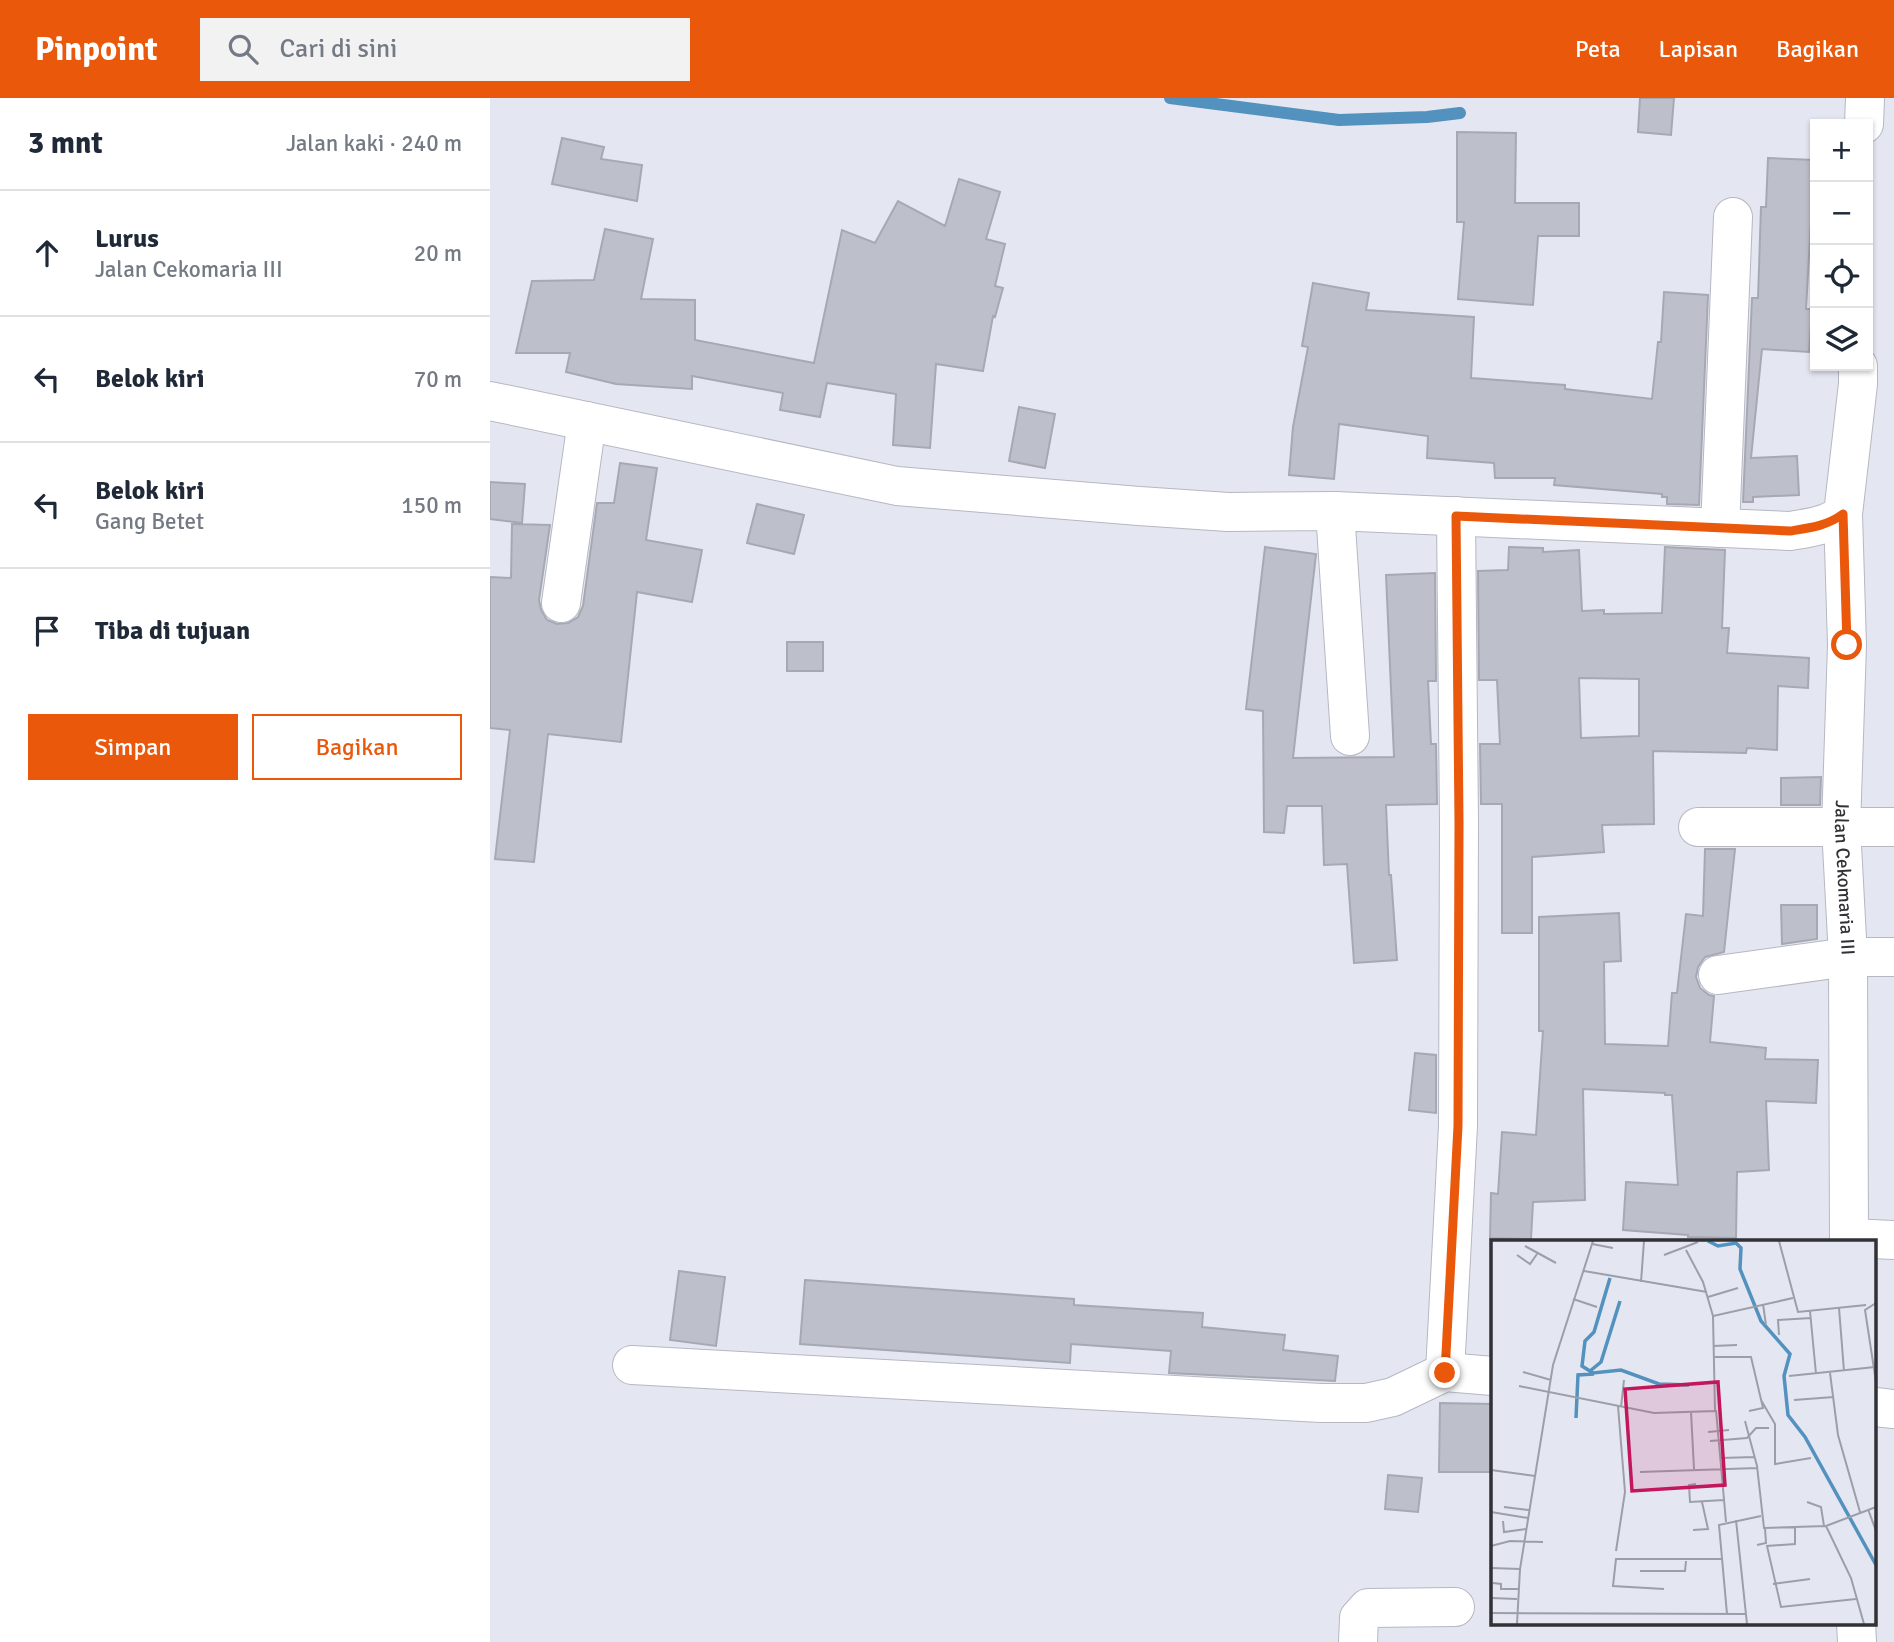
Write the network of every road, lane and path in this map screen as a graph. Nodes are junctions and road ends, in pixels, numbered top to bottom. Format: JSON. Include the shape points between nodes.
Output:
{"nodes":[{"id":1,"x":1865,"y":98,"type":"edge"},
{"id":2,"x":1864,"y":119,"type":"edge"},
{"id":3,"x":1733,"y":218,"type":"dead end"},
{"id":4,"x":1857,"y":371,"type":"edge"},
{"id":5,"x":490,"y":401,"type":"edge"},
{"id":6,"x":587,"y":421,"type":"junction"},
{"id":7,"x":1335,"y":511,"type":"junction"},
{"id":8,"x":1843,"y":514,"type":"junction"},
{"id":9,"x":1456,"y":516,"type":"junction"},
{"id":10,"x":1720,"y":528,"type":"junction"},
{"id":11,"x":561,"y":603,"type":"dead end"},
{"id":12,"x":1350,"y":736,"type":"dead end"},
{"id":13,"x":1698,"y":827,"type":"dead end"},
{"id":14,"x":1841,"y":827,"type":"junction"},
{"id":15,"x":1894,"y":827,"type":"edge"},
{"id":16,"x":1848,"y":957,"type":"junction"},
{"id":17,"x":1894,"y":957,"type":"edge"},
{"id":18,"x":1718,"y":975,"type":"dead end"},
{"id":19,"x":1849,"y":1240,"type":"edge"},
{"id":20,"x":1894,"y":1240,"type":"edge"},
{"id":21,"x":632,"y":1365,"type":"dead end"},
{"id":22,"x":1445,"y":1373,"type":"junction"},
{"id":23,"x":1491,"y":1376,"type":"edge"},
{"id":24,"x":1876,"y":1408,"type":"edge"},
{"id":25,"x":1894,"y":1409,"type":"edge"},
{"id":26,"x":1455,"y":1607,"type":"dead end"},
{"id":27,"x":1856,"y":1624,"type":"edge"},
{"id":28,"x":1358,"y":1642,"type":"edge"},
{"id":29,"x":1857,"y":1642,"type":"edge"}],
"edges":[{"from":1,"to":2,"type":"street"},
{"from":3,"to":10,"type":"street"},
{"from":4,"to":8,"type":"street","name":"Jalan Cekomaria III"},
{"from":5,"to":6,"type":"street"},
{"from":6,"to":7,"type":"street","via":[[897,486],[1139,506]]},
{"from":6,"to":11,"type":"street"},
{"from":7,"to":9,"type":"street"},
{"from":7,"to":12,"type":"street"},
{"from":8,"to":10,"type":"street","via":[[1823,525],[1790,531]]},
{"from":8,"to":14,"type":"street","name":"Jalan Cekomaria III","via":[[1847,645]]},
{"from":9,"to":10,"type":"street"},
{"from":9,"to":22,"type":"street","via":[[1458,1126]]},
{"from":13,"to":14,"type":"street"},
{"from":14,"to":15,"type":"street"},
{"from":14,"to":16,"type":"street","name":"Jalan Cekomaria III"},
{"from":16,"to":17,"type":"street"},
{"from":16,"to":18,"type":"street"},
{"from":16,"to":19,"type":"street","name":"Jalan Cekomaria III"},
{"from":19,"to":20,"type":"street"},
{"from":21,"to":22,"type":"street","via":[[1321,1403],[1384,1399]]},
{"from":22,"to":23,"type":"street"},
{"from":24,"to":25,"type":"street"},
{"from":26,"to":28,"type":"street","via":[[1368,1608],[1359,1618]]},
{"from":27,"to":29,"type":"street"}]}
